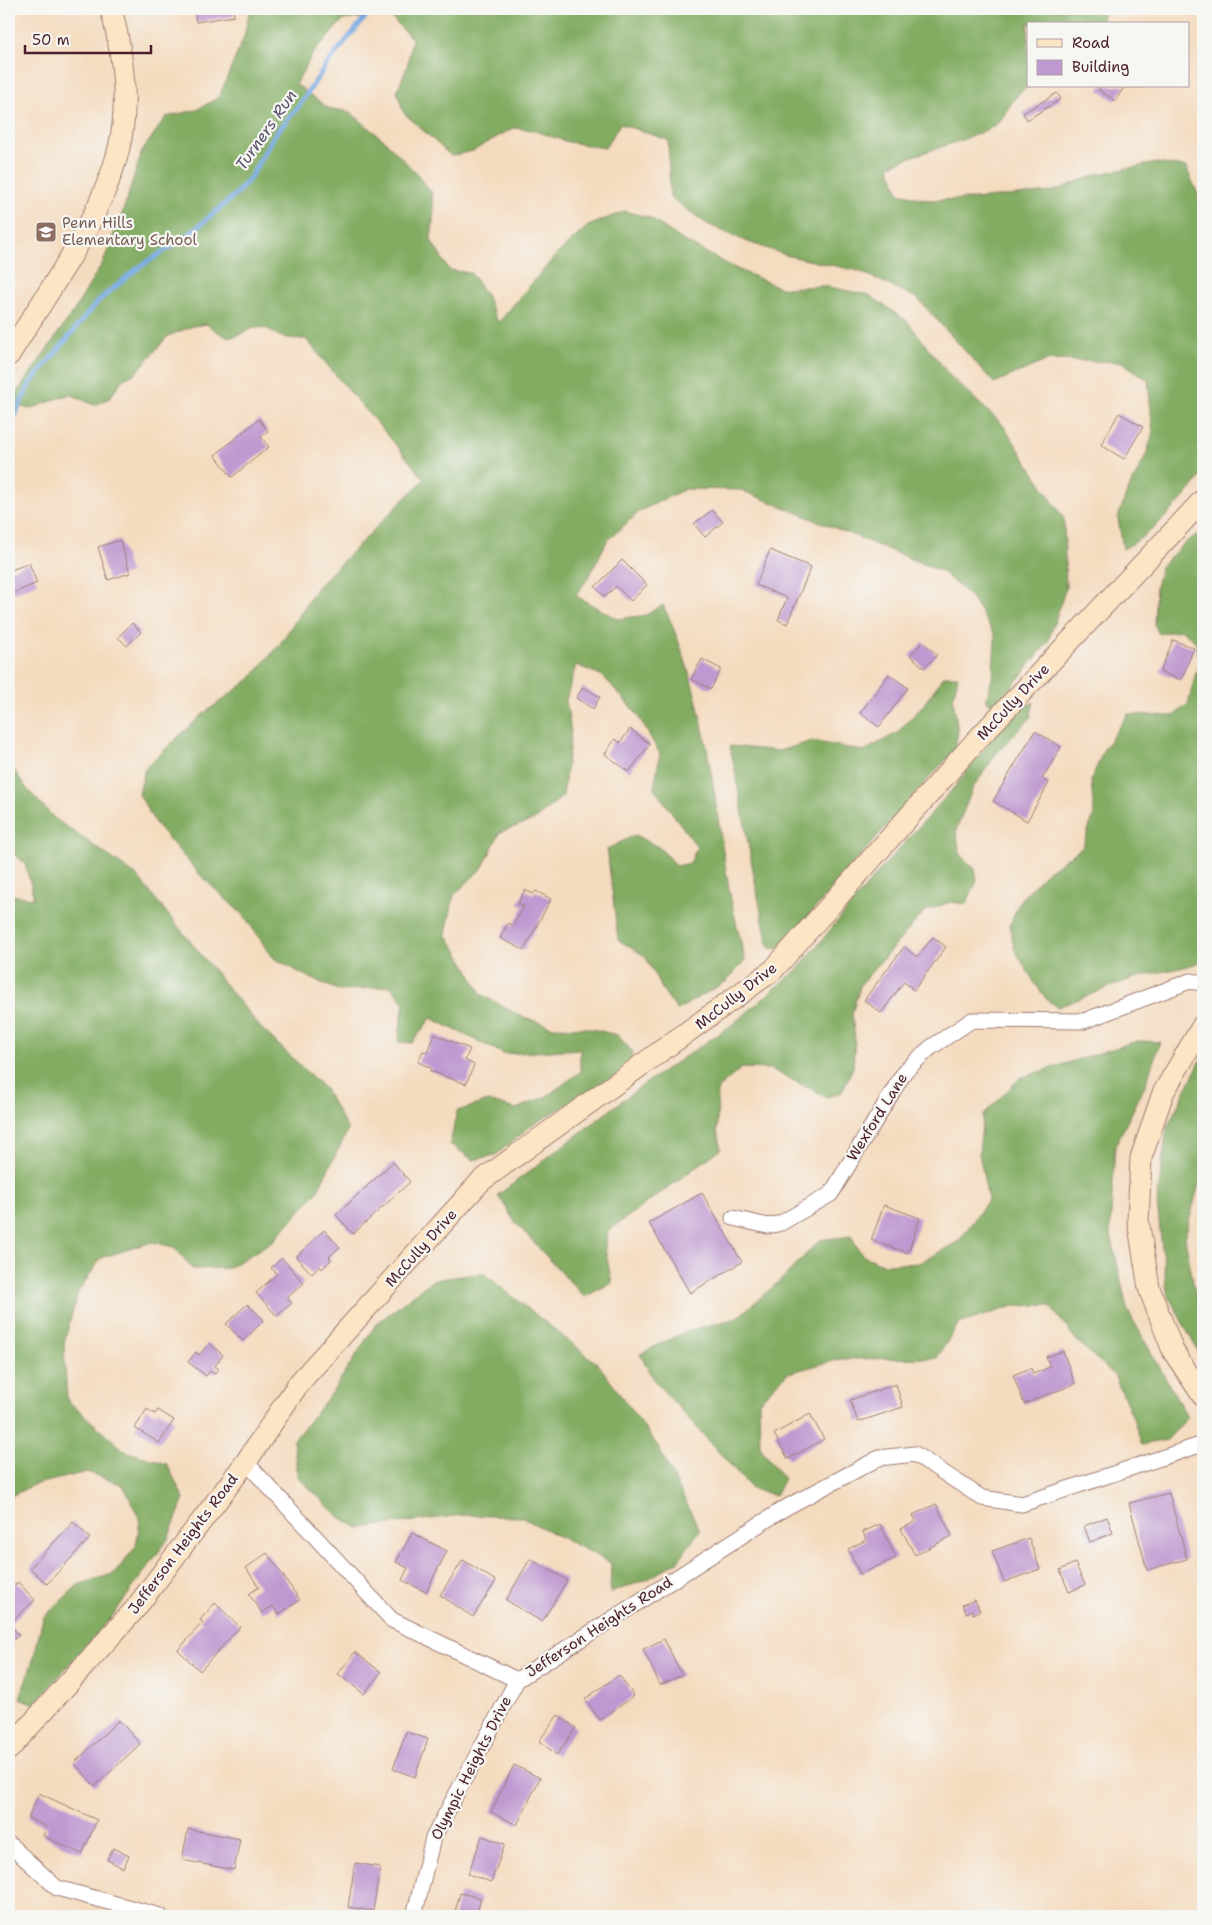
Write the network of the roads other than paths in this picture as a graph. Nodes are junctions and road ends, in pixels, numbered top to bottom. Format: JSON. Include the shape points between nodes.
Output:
{"nodes":[{"id":1,"x":111,"y":9,"type":"edge"},
{"id":2,"x":9,"y":356,"type":"edge"},
{"id":3,"x":1203,"y":500,"type":"edge"},
{"id":4,"x":1203,"y":983,"type":"edge"},
{"id":5,"x":1203,"y":1025,"type":"edge"},
{"id":6,"x":733,"y":1218,"type":"dead end"},
{"id":7,"x":1203,"y":1396,"type":"edge"},
{"id":8,"x":1203,"y":1444,"type":"edge"},
{"id":9,"x":246,"y":1462,"type":"junction"},
{"id":10,"x":517,"y":1680,"type":"junction"},
{"id":11,"x":9,"y":1750,"type":"edge"},
{"id":12,"x":9,"y":1844,"type":"edge"},
{"id":13,"x":160,"y":1916,"type":"edge"},
{"id":14,"x":414,"y":1916,"type":"edge"}],
"edges":[{"from":1,"to":2,"type":"street","via":[[123,82],[118,151],[90,222]]},
{"from":3,"to":9,"type":"street","name":"McCully Drive","via":[[974,743],[773,970],[481,1181],[299,1383]]},
{"from":4,"to":6,"type":"street","name":"Wexford Lane","via":[[1190,981],[1084,1021],[972,1020],[930,1048],[905,1071],[830,1194],[781,1223],[768,1226]]},
{"from":5,"to":7,"type":"street","via":[[1163,1093],[1141,1158],[1138,1220],[1149,1288],[1173,1351]]},
{"from":8,"to":10,"type":"street","name":"Jefferson Heights Road","via":[[1022,1504],[982,1498],[915,1454],[879,1458],[785,1508]]},
{"from":9,"to":10,"type":"street","name":"Jefferson Heights Road","via":[[392,1620]]},
{"from":9,"to":11,"type":"street","name":"Jefferson Heights Road","via":[[135,1609]]},
{"from":10,"to":14,"type":"street","name":"Olympic Heights Drive","via":[[433,1838]]},
{"from":12,"to":13,"type":"street","via":[[57,1888]]}]}
